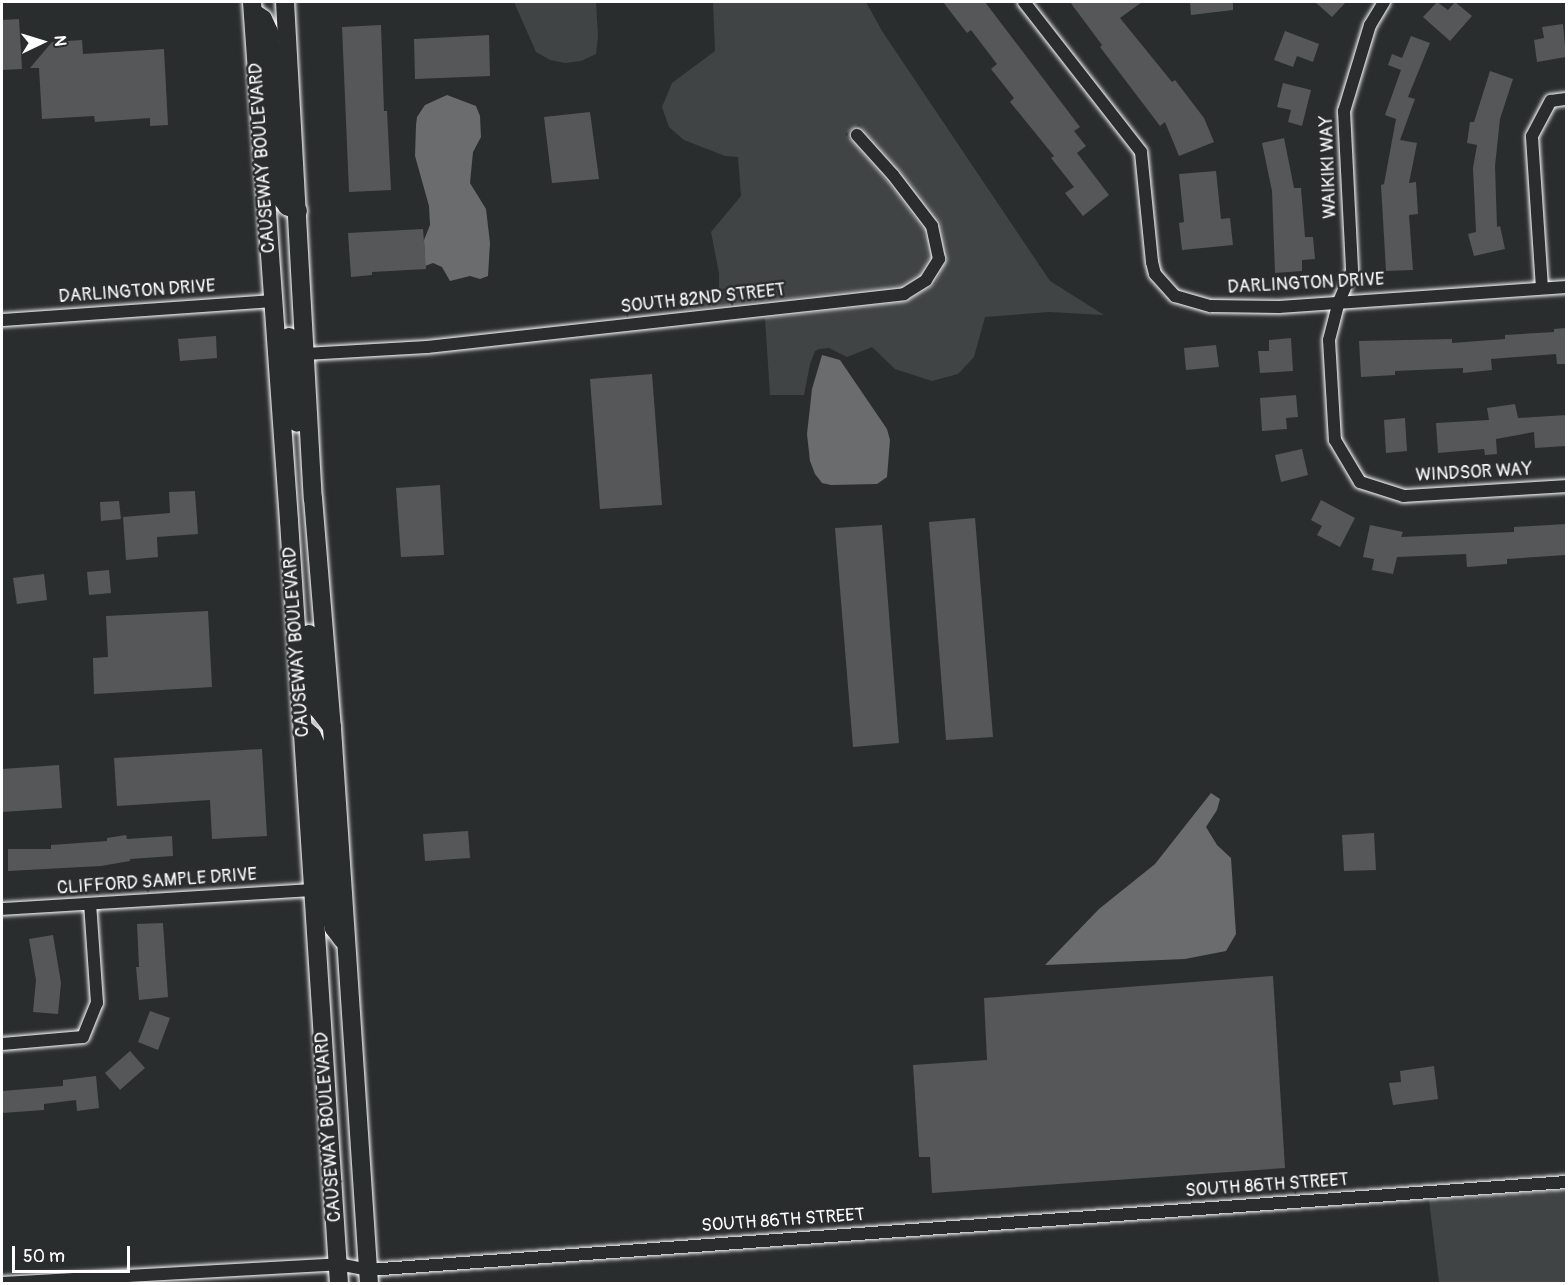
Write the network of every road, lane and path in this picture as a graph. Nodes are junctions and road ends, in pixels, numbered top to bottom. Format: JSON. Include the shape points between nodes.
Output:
{"nodes":[{"id":1,"x":285,"y":2,"type":"edge"},
{"id":2,"x":1024,"y":2,"type":"edge"},
{"id":3,"x":1384,"y":2,"type":"edge"},
{"id":4,"x":252,"y":7,"type":"edge"},
{"id":5,"x":1566,"y":99,"type":"edge"},
{"id":6,"x":857,"y":135,"type":"dead end"},
{"id":7,"x":298,"y":211,"type":"junction"},
{"id":8,"x":1566,"y":286,"type":"edge"},
{"id":9,"x":1542,"y":288,"type":"junction"},
{"id":10,"x":1339,"y":301,"type":"junction"},
{"id":11,"x":274,"y":302,"type":"junction"},
{"id":12,"x":2,"y":320,"type":"edge"},
{"id":13,"x":304,"y":354,"type":"junction"},
{"id":14,"x":1566,"y":486,"type":"edge"},
{"id":15,"x":313,"y":498,"type":"junction"},
{"id":16,"x":289,"y":521,"type":"junction"},
{"id":17,"x":303,"y":728,"type":"junction"},
{"id":18,"x":332,"y":728,"type":"junction"},
{"id":19,"x":314,"y":890,"type":"junction"},
{"id":20,"x":90,"y":904,"type":"junction"},
{"id":21,"x":2,"y":909,"type":"edge"},
{"id":22,"x":346,"y":944,"type":"junction"},
{"id":23,"x":2,"y":1044,"type":"edge"},
{"id":24,"x":1566,"y":1182,"type":"edge"},
{"id":25,"x":338,"y":1264,"type":"junction"},
{"id":26,"x":369,"y":1277,"type":"edge"},
{"id":27,"x":2,"y":1283,"type":"edge"},
{"id":28,"x":339,"y":1284,"type":"edge"}],
"edges":[{"from":1,"to":7,"type":"main road","name":"CAUSEWAY BOULEVARD"},
{"from":2,"to":10,"type":"street","name":"DARLINGTON DRIVE","via":[[1141,153],[1152,262],[1164,287],[1175,296],[1211,306],[1279,307]]},
{"from":3,"to":10,"type":"street","name":"WAIKIKI WAY","via":[[1370,25],[1344,111],[1352,271]]},
{"from":4,"to":7,"type":"main road","via":[[269,32],[282,199],[286,206]]},
{"from":4,"to":11,"type":"main road","name":"CAUSEWAY BOULEVARD"},
{"from":5,"to":9,"type":"street","via":[[1551,101],[1532,136]]},
{"from":6,"to":13,"type":"street","name":"SOUTH 82ND STREET","via":[[932,226],[939,259],[926,280],[904,294],[427,347]]},
{"from":7,"to":13,"type":"main road","name":"CAUSEWAY BOULEVARD"},
{"from":8,"to":9,"type":"street","name":"DARLINGTON DRIVE"},
{"from":9,"to":10,"type":"street","name":"DARLINGTON DRIVE"},
{"from":10,"to":14,"type":"street","name":"WINDSOR WAY","via":[[1329,340],[1335,440],[1360,482],[1404,496]]},
{"from":11,"to":12,"type":"street","name":"DARLINGTON DRIVE"},
{"from":11,"to":15,"type":"main road","via":[[284,312],[300,454]]},
{"from":11,"to":16,"type":"main road","name":"CAUSEWAY BOULEVARD"},
{"from":13,"to":15,"type":"main road","name":"CAUSEWAY BOULEVARD"},
{"from":15,"to":18,"type":"main road","name":"CAUSEWAY BOULEVARD"},
{"from":16,"to":17,"type":"main road","name":"CAUSEWAY BOULEVARD"},
{"from":16,"to":18,"type":"main road","via":[[300,549],[305,578],[314,697]]},
{"from":17,"to":19,"type":"main road","name":"CAUSEWAY BOULEVARD"},
{"from":17,"to":22,"type":"main road","via":[[317,747],[327,896],[334,928]]},
{"from":18,"to":22,"type":"main road","name":"CAUSEWAY BOULEVARD"},
{"from":19,"to":20,"type":"street","name":"CLIFFORD SAMPLE DRIVE"},
{"from":19,"to":25,"type":"main road","name":"CAUSEWAY BOULEVARD"},
{"from":20,"to":21,"type":"street","name":"CLIFFORD SAMPLE DRIVE"},
{"from":20,"to":23,"type":"street","via":[[97,1003],[83,1037]]},
{"from":22,"to":26,"type":"main road","name":"CAUSEWAY BOULEVARD"},
{"from":24,"to":26,"type":"street","name":"SOUTH 86TH STREET"},
{"from":25,"to":26,"type":"street","name":"SOUTH 86TH STREET"},
{"from":25,"to":27,"type":"street","name":"SOUTH 86TH STREET"},
{"from":25,"to":28,"type":"main road","name":"CAUSEWAY BOULEVARD"}]}
